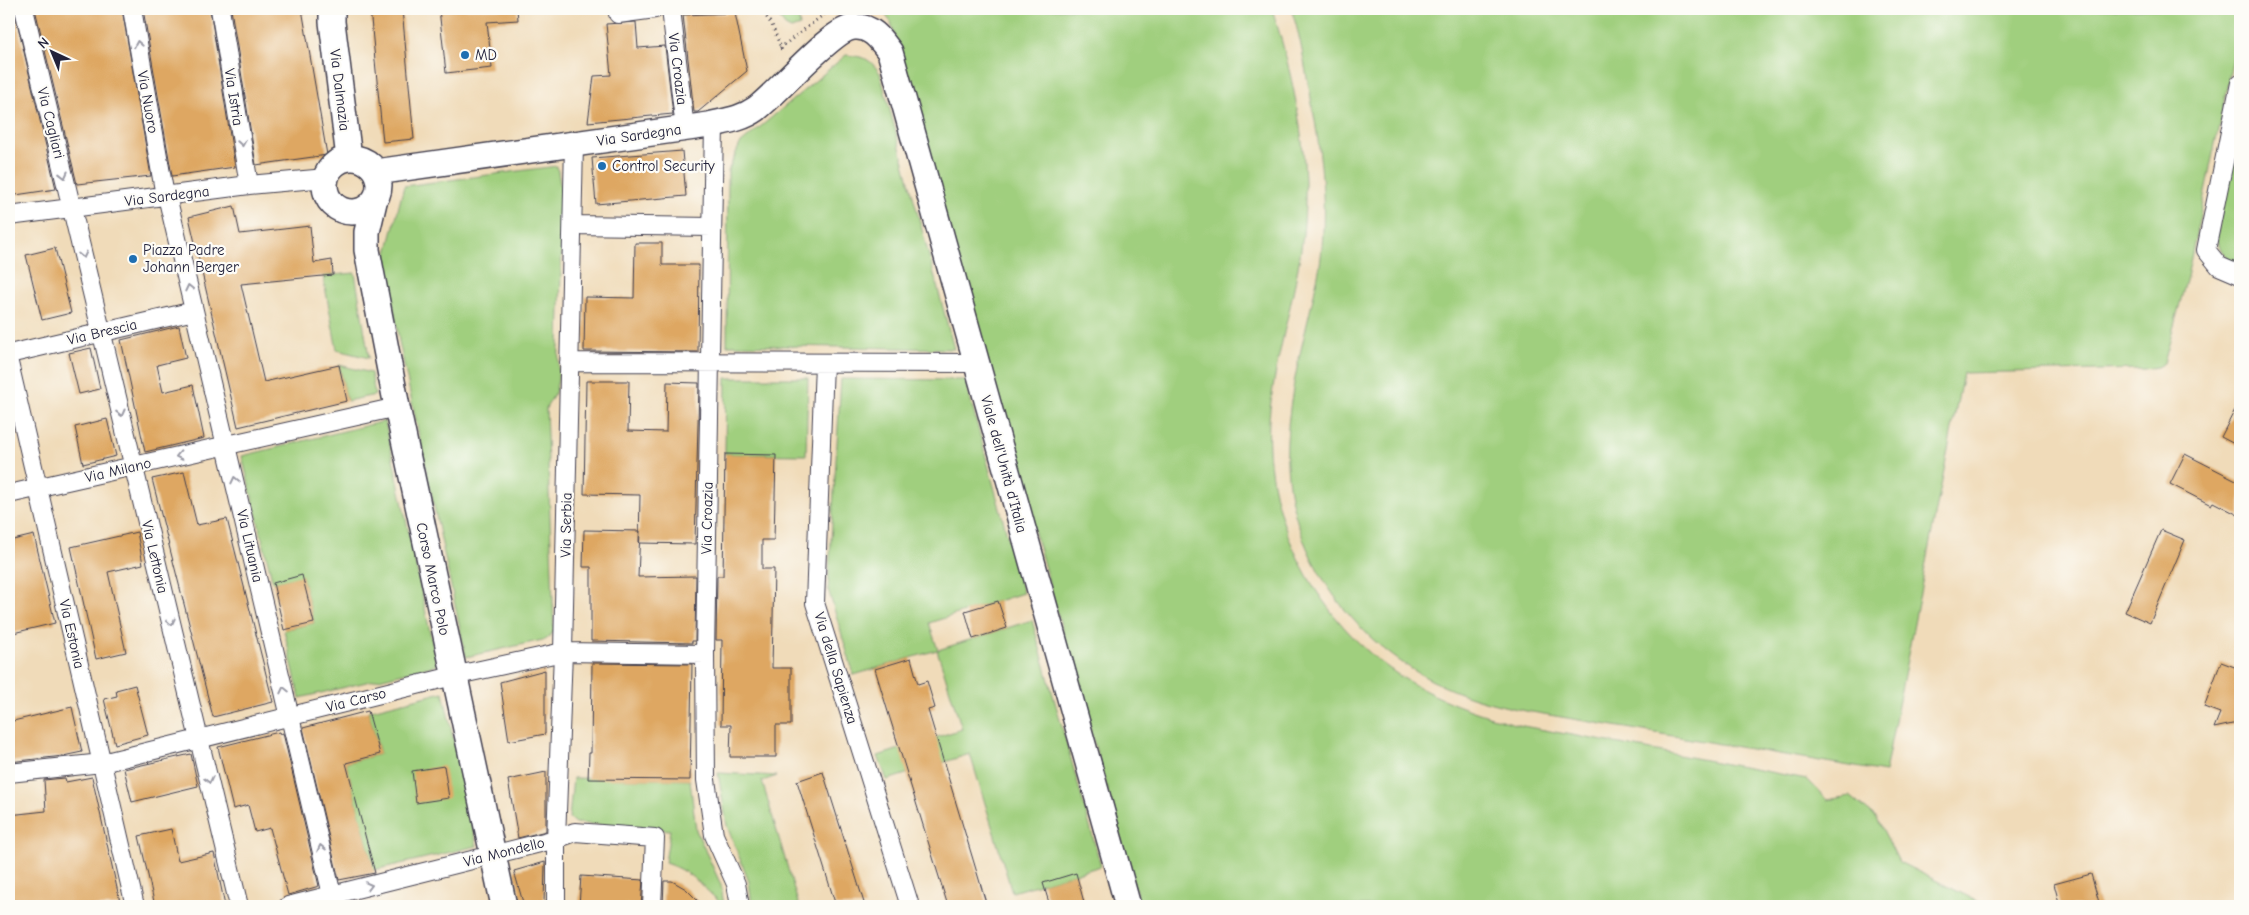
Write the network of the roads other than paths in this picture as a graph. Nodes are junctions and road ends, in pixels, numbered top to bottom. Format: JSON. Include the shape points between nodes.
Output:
{"nodes":[{"id":1,"x":24,"y":9,"type":"edge"},
{"id":2,"x":132,"y":9,"type":"edge"},
{"id":3,"x":220,"y":9,"type":"edge"},
{"id":4,"x":655,"y":9,"type":"edge"},
{"id":5,"x":670,"y":9,"type":"edge"},
{"id":6,"x":330,"y":13,"type":"edge"},
{"id":7,"x":618,"y":14,"type":"dead end"},
{"id":8,"x":869,"y":28,"type":"joint"},
{"id":9,"x":2240,"y":83,"type":"edge"},
{"id":10,"x":714,"y":124,"type":"junction"},
{"id":11,"x":685,"y":128,"type":"junction"},
{"id":12,"x":574,"y":144,"type":"junction"},
{"id":13,"x":349,"y":158,"type":"junction"},
{"id":14,"x":376,"y":172,"type":"junction"},
{"id":15,"x":326,"y":178,"type":"junction"},
{"id":16,"x":249,"y":186,"type":"junction"},
{"id":17,"x":166,"y":196,"type":"junction"},
{"id":18,"x":374,"y":202,"type":"junction"},
{"id":19,"x":72,"y":207,"type":"junction"},
{"id":20,"x":336,"y":207,"type":"junction"},
{"id":21,"x":9,"y":216,"type":"edge"},
{"id":22,"x":572,"y":225,"type":"junction"},
{"id":23,"x":712,"y":227,"type":"junction"},
{"id":24,"x":367,"y":250,"type":"junction"},
{"id":25,"x":2240,"y":275,"type":"edge"},
{"id":26,"x":194,"y":311,"type":"junction"},
{"id":27,"x":101,"y":332,"type":"junction"},
{"id":28,"x":9,"y":354,"type":"edge"},
{"id":29,"x":569,"y":362,"type":"junction"},
{"id":30,"x":710,"y":362,"type":"junction"},
{"id":31,"x":9,"y":363,"type":"edge"},
{"id":32,"x":824,"y":363,"type":"junction"},
{"id":33,"x":976,"y":363,"type":"junction"},
{"id":34,"x":397,"y":407,"type":"junction"},
{"id":35,"x":226,"y":446,"type":"junction"},
{"id":36,"x":134,"y":467,"type":"junction"},
{"id":37,"x":37,"y":488,"type":"junction"},
{"id":38,"x":9,"y":494,"type":"edge"},
{"id":39,"x":563,"y":652,"type":"junction"},
{"id":40,"x":705,"y":654,"type":"junction"},
{"id":41,"x":453,"y":676,"type":"junction"},
{"id":42,"x":290,"y":716,"type":"junction"},
{"id":43,"x":199,"y":739,"type":"junction"},
{"id":44,"x":102,"y":763,"type":"junction"},
{"id":45,"x":9,"y":773,"type":"edge"},
{"id":46,"x":556,"y":840,"type":"junction"},
{"id":47,"x":492,"y":855,"type":"junction"},
{"id":48,"x":332,"y":895,"type":"junction"},
{"id":49,"x":135,"y":906,"type":"edge"},
{"id":50,"x":239,"y":906,"type":"edge"},
{"id":51,"x":288,"y":906,"type":"edge"},
{"id":52,"x":504,"y":906,"type":"edge"},
{"id":53,"x":556,"y":906,"type":"edge"},
{"id":54,"x":652,"y":906,"type":"edge"},
{"id":55,"x":740,"y":906,"type":"edge"},
{"id":56,"x":910,"y":906,"type":"edge"},
{"id":57,"x":1128,"y":906,"type":"edge"}],
"edges":[{"from":1,"to":19,"type":"street","name":"Via Cagliari","one_way":true},
{"from":17,"to":2,"type":"street","name":"Via Nuoro","one_way":true},
{"from":3,"to":16,"type":"street","name":"Via Istria","one_way":true},
{"from":4,"to":7,"type":"street"},
{"from":5,"to":11,"type":"street","name":"Via Croazia"},
{"from":6,"to":13,"type":"street","name":"Via Dalmazia"},
{"from":8,"to":10,"type":"street","name":"Via Sardegna","via":[[853,26],[835,36],[756,109],[738,119]]},
{"from":8,"to":33,"type":"street","name":"Viale dell'Unità d'Italia","via":[[890,52]]},
{"from":9,"to":25,"type":"street","via":[[2206,250],[2219,266]]},
{"from":10,"to":11,"type":"street","name":"Via Sardegna"},
{"from":10,"to":23,"type":"street","name":"Via Croazia"},
{"from":11,"to":12,"type":"street","name":"Via Sardegna"},
{"from":12,"to":14,"type":"street","name":"Via Sardegna"},
{"from":12,"to":22,"type":"street","name":"Via Serbia"},
{"from":13,"to":14,"type":"street","via":[[360,158]]},
{"from":13,"to":15,"type":"street","via":[[338,161]]},
{"from":14,"to":18,"type":"street","via":[[380,187]]},
{"from":15,"to":16,"type":"street","name":"Via Sardegna"},
{"from":15,"to":20,"type":"street","via":[[327,194]]},
{"from":16,"to":17,"type":"street","name":"Via Sardegna"},
{"from":17,"to":19,"type":"street","name":"Via Sardegna"},
{"from":26,"to":17,"type":"street","name":"Via Lituania","one_way":true},
{"from":18,"to":20,"type":"street","via":[[356,212],[345,212]]},
{"from":18,"to":24,"type":"street"},
{"from":19,"to":21,"type":"street","name":"Via Sardegna"},
{"from":19,"to":27,"type":"street","name":"Via Lettonia","one_way":true},
{"from":20,"to":24,"type":"street"},
{"from":22,"to":23,"type":"street"},
{"from":22,"to":29,"type":"street","name":"Via Serbia"},
{"from":23,"to":30,"type":"street","name":"Via Croazia"},
{"from":24,"to":34,"type":"street","name":"Corso Marco Polo"},
{"from":26,"to":27,"type":"street","name":"Via Brescia"},
{"from":26,"to":35,"type":"street","name":"Via Lituania"},
{"from":27,"to":28,"type":"street","name":"Via Brescia"},
{"from":27,"to":36,"type":"street","name":"Via Lettonia","one_way":true},
{"from":29,"to":30,"type":"street"},
{"from":29,"to":39,"type":"street","name":"Via Serbia"},
{"from":30,"to":32,"type":"street"},
{"from":30,"to":40,"type":"street","name":"Via Croazia"},
{"from":31,"to":37,"type":"street","name":"Via Estonia"},
{"from":32,"to":33,"type":"street"},
{"from":32,"to":56,"type":"street","name":"Via della Sapienza","via":[[815,603]]},
{"from":33,"to":57,"type":"street","name":"Viale dell'Unità d'Italia"},
{"from":34,"to":35,"type":"street","name":"Via Milano"},
{"from":34,"to":41,"type":"street","name":"Corso Marco Polo"},
{"from":35,"to":36,"type":"street","name":"Via Milano","one_way":true},
{"from":42,"to":35,"type":"street","name":"Via Lituania","one_way":true},
{"from":36,"to":37,"type":"street","name":"Via Milano"},
{"from":36,"to":43,"type":"street","name":"Via Lettonia","one_way":true},
{"from":37,"to":38,"type":"street","name":"Via Milano"},
{"from":37,"to":44,"type":"street","name":"Via Estonia"},
{"from":39,"to":40,"type":"street","name":"Via Carso"},
{"from":39,"to":41,"type":"street","name":"Via Carso"},
{"from":39,"to":46,"type":"street","name":"Via Serbia"},
{"from":40,"to":55,"type":"street","name":"Via Croazia","via":[[708,804],[714,835],[736,884]]},
{"from":41,"to":42,"type":"street","name":"Via Carso"},
{"from":41,"to":47,"type":"street","name":"Corso Marco Polo"},
{"from":42,"to":43,"type":"street","name":"Via Carso"},
{"from":48,"to":42,"type":"street","name":"Via Lituania","one_way":true},
{"from":43,"to":44,"type":"street","name":"Via Carso"},
{"from":43,"to":50,"type":"street","name":"Via Lettonia","one_way":true},
{"from":44,"to":45,"type":"street","name":"Via Carso"},
{"from":44,"to":49,"type":"street","name":"Via Estonia"},
{"from":46,"to":47,"type":"street","name":"Via Mondello"},
{"from":46,"to":53,"type":"street","name":"Via Serbia"},
{"from":46,"to":54,"type":"street","name":"Via Mondello","via":[[575,832],[655,838]]},
{"from":48,"to":47,"type":"street","name":"Via Mondello","one_way":true},
{"from":47,"to":52,"type":"street","name":"Corso Marco Polo"},
{"from":48,"to":51,"type":"street","name":"Via Mondello"}]}
